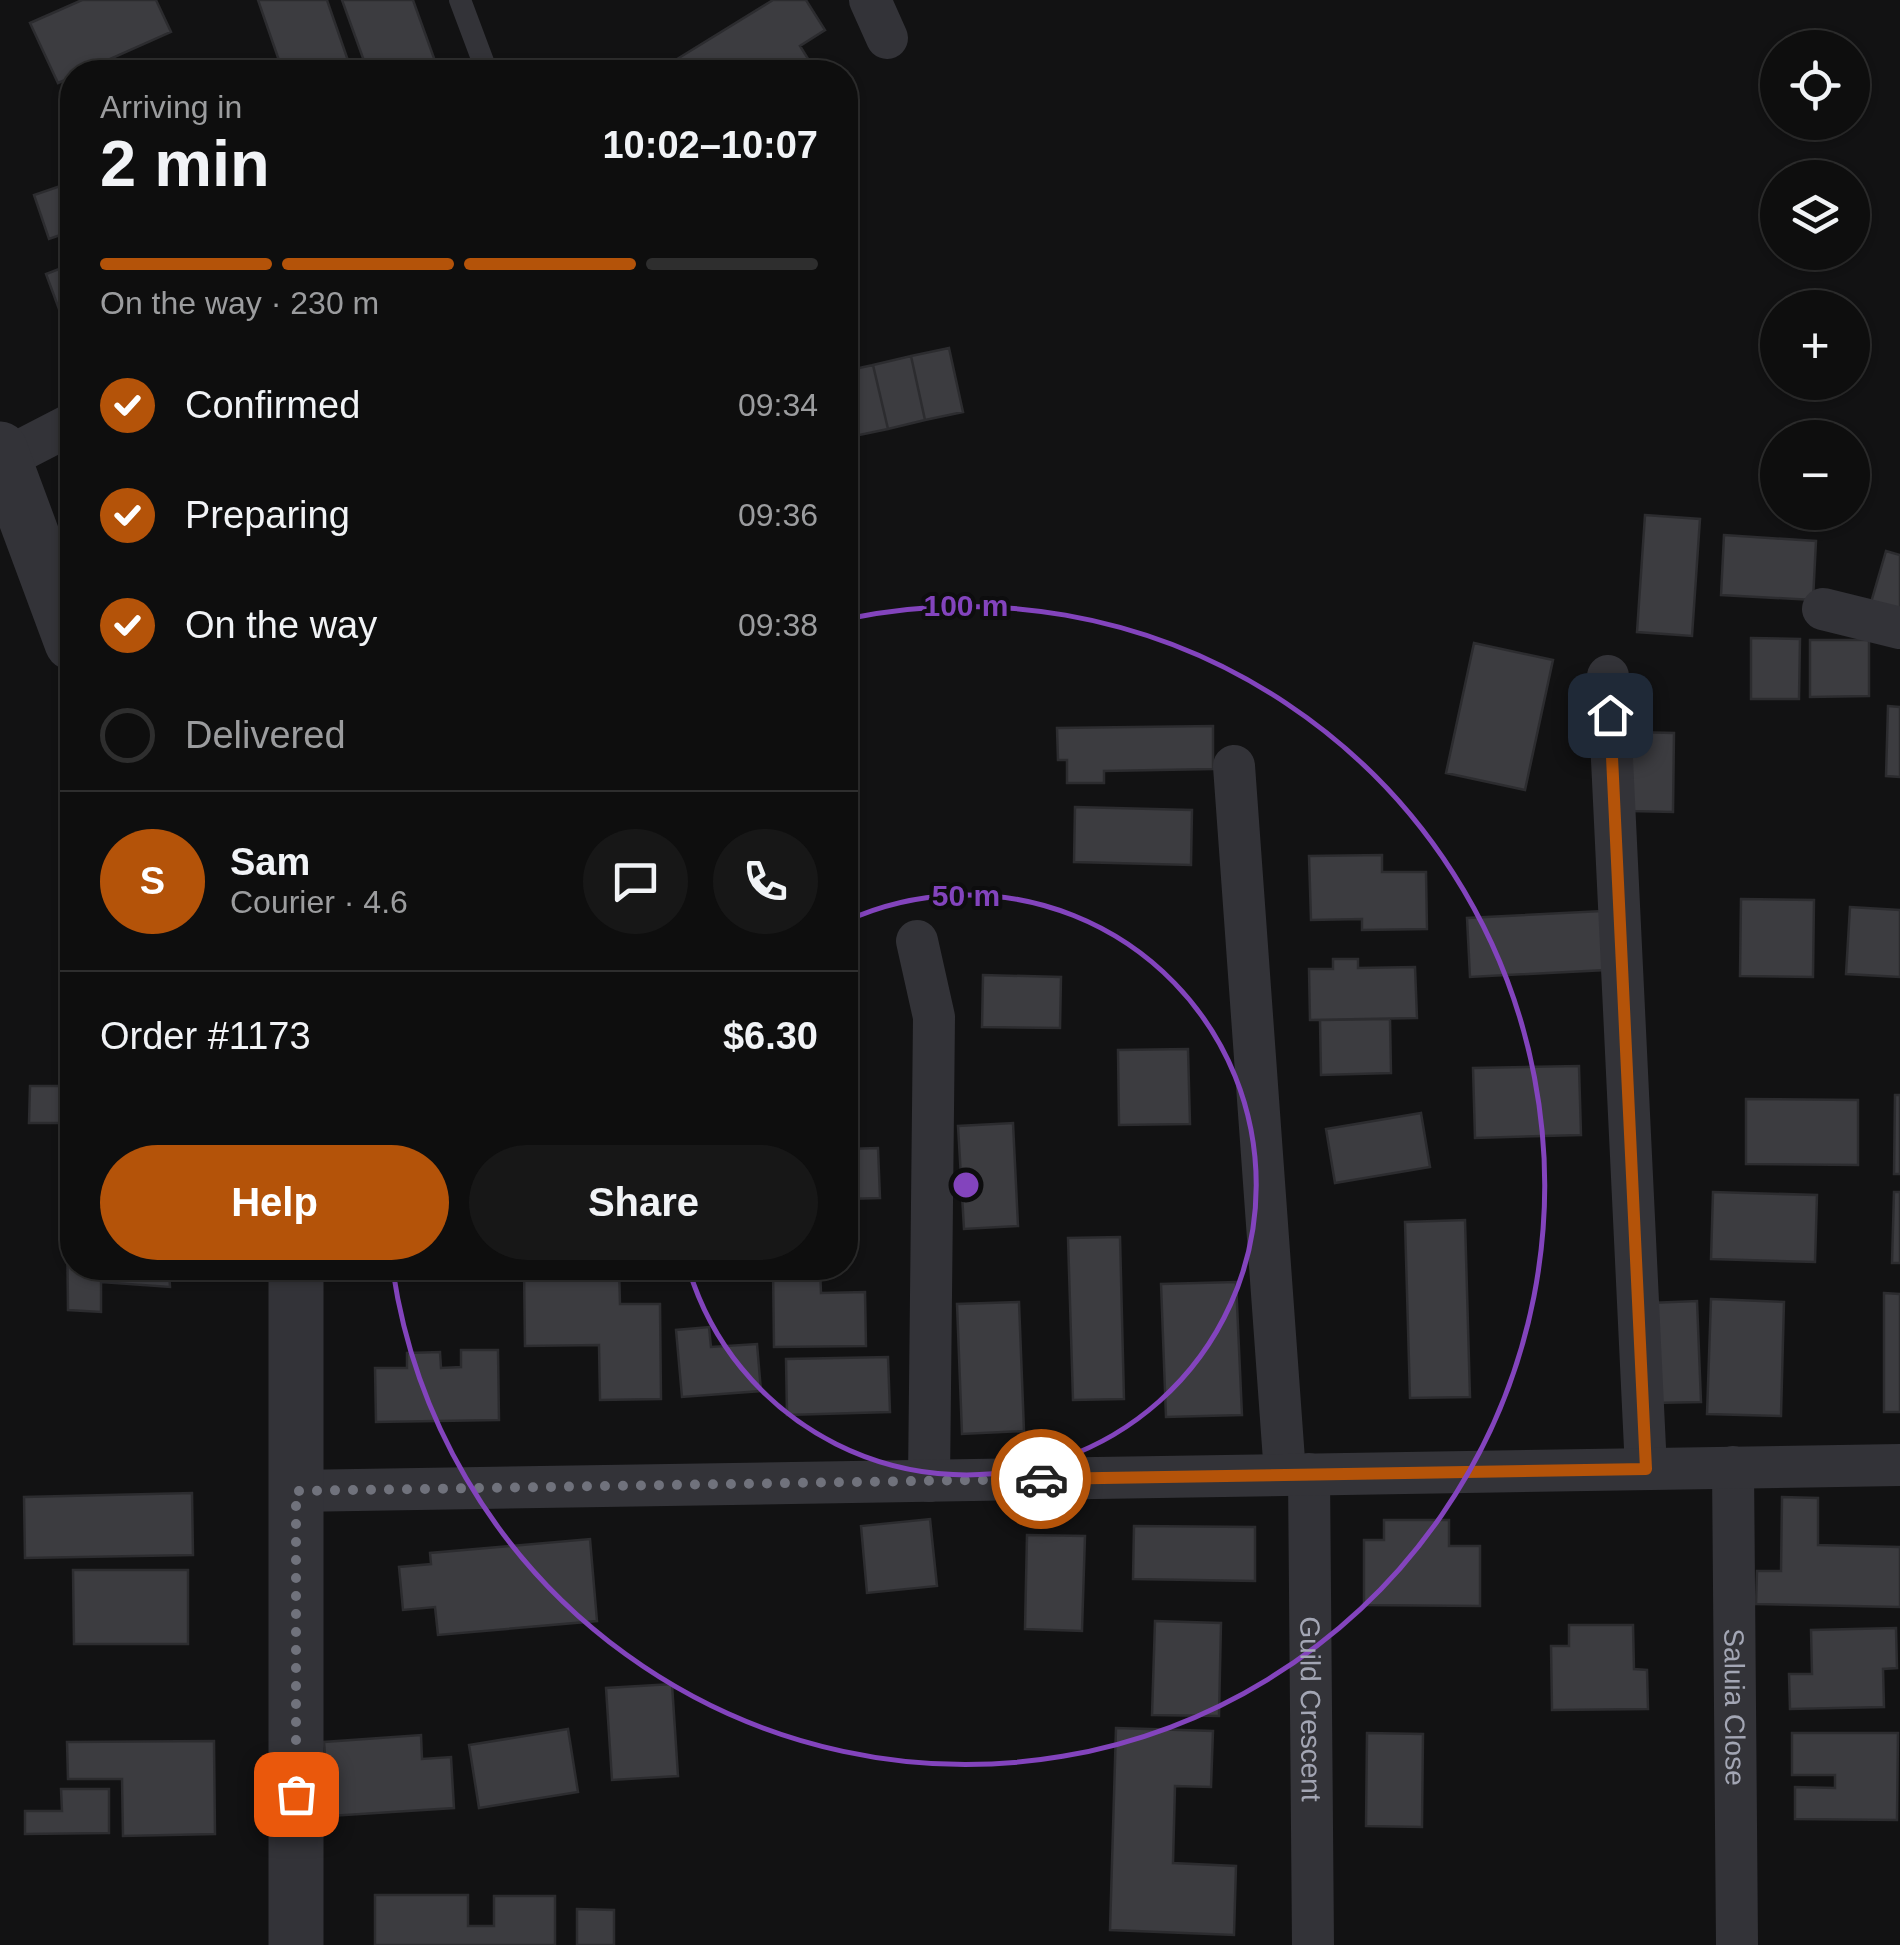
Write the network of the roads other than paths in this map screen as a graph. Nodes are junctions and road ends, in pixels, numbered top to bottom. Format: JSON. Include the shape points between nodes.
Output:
{"nodes":[{"id":1,"x":460,"y":0,"type":"edge"},
{"id":2,"x":482,"y":60,"type":"edge"},
{"id":3,"x":60,"y":429,"type":"edge"},
{"id":4,"x":2,"y":454,"type":"edge"},
{"id":5,"x":1822,"y":609,"type":"dead end"},
{"id":6,"x":60,"y":611,"type":"edge"},
{"id":7,"x":1900,"y":628,"type":"edge"},
{"id":8,"x":1608,"y":676,"type":"dead end"},
{"id":9,"x":1234,"y":766,"type":"dead end"},
{"id":10,"x":916,"y":942,"type":"dead end"},
{"id":11,"x":296,"y":1280,"type":"edge"},
{"id":12,"x":1900,"y":1465,"type":"edge"},
{"id":13,"x":1733,"y":1468,"type":"junction"},
{"id":14,"x":1646,"y":1469,"type":"junction"},
{"id":15,"x":1297,"y":1474,"type":"junction"},
{"id":16,"x":929,"y":1480,"type":"junction"},
{"id":17,"x":296,"y":1491,"type":"junction"},
{"id":18,"x":296,"y":1945,"type":"edge"},
{"id":19,"x":1313,"y":1945,"type":"edge"},
{"id":20,"x":1738,"y":1945,"type":"edge"}],
"edges":[{"from":1,"to":2,"type":"lane"},
{"from":3,"to":4,"type":"street"},
{"from":4,"to":6,"type":"street"},
{"from":5,"to":7,"type":"street"},
{"from":8,"to":14,"type":"street"},
{"from":9,"to":15,"type":"street","name":"Guild Crescent"},
{"from":10,"to":16,"type":"street","via":[[934,1017]]},
{"from":11,"to":17,"type":"street"},
{"from":12,"to":13,"type":"street"},
{"from":13,"to":14,"type":"street"},
{"from":13,"to":20,"type":"street","name":"Saluia Close"},
{"from":14,"to":15,"type":"street"},
{"from":15,"to":16,"type":"street"},
{"from":15,"to":19,"type":"street","name":"Guild Crescent"},
{"from":16,"to":17,"type":"street"},
{"from":17,"to":18,"type":"street"}]}
